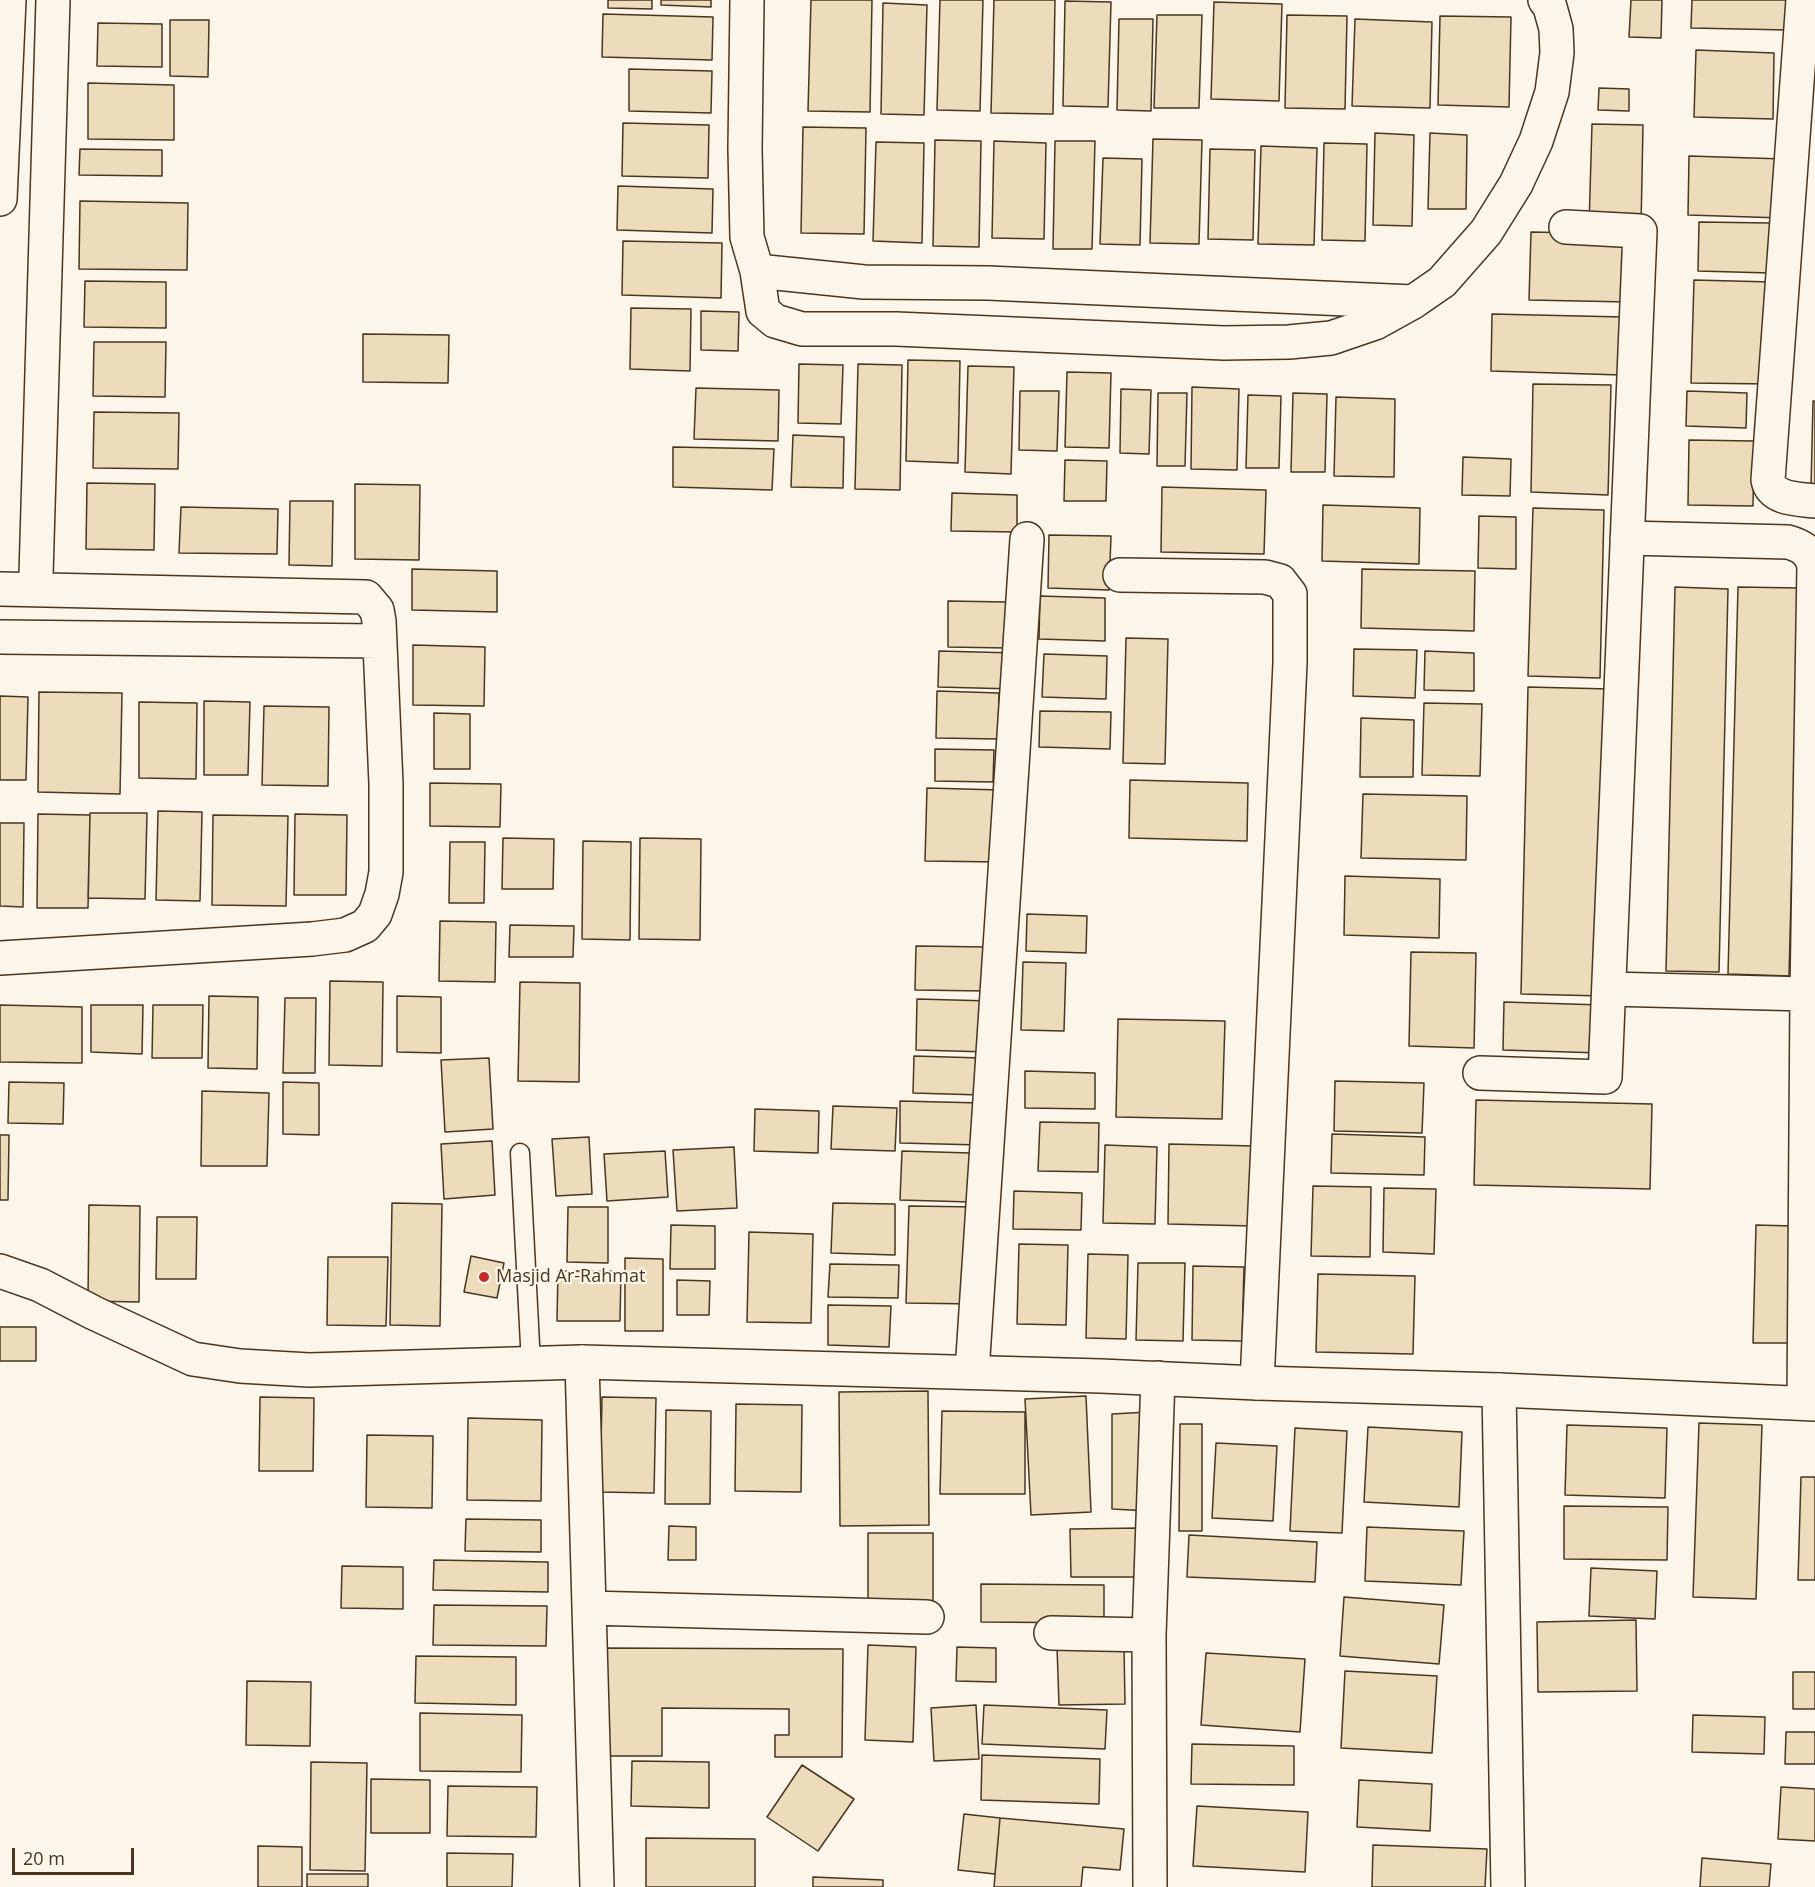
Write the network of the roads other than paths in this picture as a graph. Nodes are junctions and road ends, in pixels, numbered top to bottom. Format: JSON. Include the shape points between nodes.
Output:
{"nodes":[{"id":1,"x":9,"y":0,"type":"edge"},
{"id":2,"x":53,"y":0,"type":"edge"},
{"id":3,"x":747,"y":0,"type":"edge"},
{"id":4,"x":1545,"y":0,"type":"edge"},
{"id":5,"x":1803,"y":0,"type":"edge"},
{"id":6,"x":0,"y":199,"type":"edge"},
{"id":7,"x":1566,"y":227,"type":"dead end"},
{"id":8,"x":757,"y":272,"type":"junction"},
{"id":9,"x":1413,"y":302,"type":"junction"},
{"id":10,"x":1815,"y":501,"type":"edge"},
{"id":11,"x":1627,"y":538,"type":"junction"},
{"id":12,"x":1027,"y":539,"type":"dead end"},
{"id":13,"x":1120,"y":575,"type":"dead end"},
{"id":14,"x":0,"y":589,"type":"edge"},
{"id":15,"x":39,"y":590,"type":"junction"},
{"id":16,"x":0,"y":636,"type":"edge"},
{"id":17,"x":379,"y":641,"type":"junction"},
{"id":18,"x":0,"y":958,"type":"edge"},
{"id":19,"x":1609,"y":989,"type":"junction"},
{"id":20,"x":1807,"y":994,"type":"junction"},
{"id":21,"x":1480,"y":1073,"type":"dead end"},
{"id":22,"x":520,"y":1153,"type":"dead end"},
{"id":23,"x":0,"y":1271,"type":"edge"},
{"id":24,"x":582,"y":1362,"type":"junction"},
{"id":25,"x":531,"y":1364,"type":"junction"},
{"id":26,"x":972,"y":1372,"type":"junction"},
{"id":27,"x":1158,"y":1378,"type":"junction"},
{"id":28,"x":1257,"y":1383,"type":"junction"},
{"id":29,"x":1499,"y":1390,"type":"junction"},
{"id":30,"x":1810,"y":1403,"type":"edge"},
{"id":31,"x":589,"y":1608,"type":"junction"},
{"id":32,"x":927,"y":1617,"type":"dead end"},
{"id":33,"x":1051,"y":1632,"type":"dead end"},
{"id":34,"x":1149,"y":1635,"type":"junction"},
{"id":35,"x":597,"y":1887,"type":"edge"},
{"id":36,"x":1150,"y":1887,"type":"edge"},
{"id":37,"x":1508,"y":1887,"type":"edge"}],
"edges":[{"from":1,"to":6,"type":"street"},
{"from":2,"to":15,"type":"street","via":[[36,575]]},
{"from":3,"to":8,"type":"street","via":[[747,237]]},
{"from":4,"to":9,"type":"street","via":[[1556,29],[1557,52],[1552,92],[1536,141],[1516,184],[1486,232],[1442,282]]},
{"from":5,"to":10,"type":"street","via":[[1768,480],[1779,495]]},
{"from":7,"to":11,"type":"street","via":[[1640,231]]},
{"from":8,"to":9,"type":"street","via":[[864,282],[988,283]]},
{"from":8,"to":9,"type":"street","via":[[763,310],[775,321],[802,329],[1289,342],[1332,338],[1376,323]]},
{"from":11,"to":19,"type":"street"},
{"from":11,"to":20,"type":"street","via":[[1788,542],[1812,556]]},
{"from":12,"to":26,"type":"street"},
{"from":13,"to":28,"type":"street","via":[[1265,577],[1280,581],[1290,594],[1290,675]]},
{"from":14,"to":15,"type":"street"},
{"from":15,"to":17,"type":"street","via":[[361,596],[369,599],[377,610]]},
{"from":16,"to":17,"type":"street"},
{"from":17,"to":18,"type":"street","via":[[386,873],[375,914],[365,926],[345,935],[312,939]]},
{"from":19,"to":20,"type":"street"},
{"from":19,"to":21,"type":"street","via":[[1605,1077]]},
{"from":20,"to":30,"type":"street"},
{"from":22,"to":25,"type":"lane"},
{"from":23,"to":25,"type":"street","via":[[40,1285],[194,1359],[309,1370]]},
{"from":24,"to":25,"type":"street"},
{"from":24,"to":26,"type":"street"},
{"from":24,"to":31,"type":"street"},
{"from":26,"to":27,"type":"street"},
{"from":27,"to":28,"type":"street"},
{"from":27,"to":34,"type":"street"},
{"from":28,"to":29,"type":"street"},
{"from":29,"to":30,"type":"street"},
{"from":29,"to":37,"type":"street"},
{"from":31,"to":32,"type":"street"},
{"from":31,"to":35,"type":"street"},
{"from":33,"to":34,"type":"street"},
{"from":34,"to":36,"type":"street"}]}
